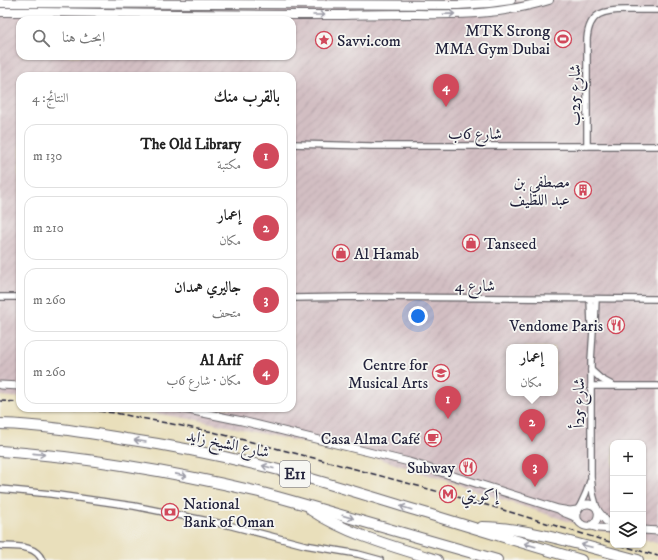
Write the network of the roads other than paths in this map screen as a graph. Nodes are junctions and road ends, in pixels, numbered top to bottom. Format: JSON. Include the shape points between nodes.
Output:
{"nodes":[{"id":1,"x":511,"y":0,"type":"edge"},
{"id":2,"x":549,"y":0,"type":"edge"},
{"id":3,"x":0,"y":3,"type":"edge"},
{"id":4,"x":658,"y":10,"type":"edge"},
{"id":5,"x":0,"y":12,"type":"edge"},
{"id":6,"x":296,"y":144,"type":"edge"},
{"id":7,"x":587,"y":146,"type":"junction"},
{"id":8,"x":658,"y":146,"type":"edge"},
{"id":9,"x":0,"y":297,"type":"edge"},
{"id":10,"x":16,"y":297,"type":"edge"},
{"id":11,"x":296,"y":298,"type":"edge"},
{"id":12,"x":593,"y":299,"type":"junction"},
{"id":13,"x":658,"y":299,"type":"edge"},
{"id":14,"x":591,"y":370,"type":"junction"},
{"id":15,"x":0,"y":385,"type":"edge"},
{"id":16,"x":16,"y":386,"type":"edge"},
{"id":17,"x":591,"y":386,"type":"junction"},
{"id":18,"x":617,"y":386,"type":"junction"},
{"id":19,"x":658,"y":386,"type":"edge"},
{"id":20,"x":198,"y":412,"type":"edge"},
{"id":21,"x":0,"y":417,"type":"edge"},
{"id":22,"x":0,"y":424,"type":"edge"},
{"id":23,"x":16,"y":424,"type":"junction"},
{"id":24,"x":0,"y":451,"type":"edge"},
{"id":25,"x":591,"y":476,"type":"junction"},
{"id":26,"x":0,"y":489,"type":"edge"},
{"id":27,"x":304,"y":504,"type":"junction"},
{"id":28,"x":579,"y":508,"type":"junction"},
{"id":29,"x":558,"y":509,"type":"junction"},
{"id":30,"x":597,"y":510,"type":"junction"},
{"id":31,"x":577,"y":518,"type":"junction"},
{"id":32,"x":610,"y":523,"type":"edge"},
{"id":33,"x":591,"y":526,"type":"junction"},
{"id":34,"x":471,"y":527,"type":"junction"},
{"id":35,"x":610,"y":529,"type":"edge"},
{"id":36,"x":646,"y":530,"type":"edge"},
{"id":37,"x":658,"y":531,"type":"edge"},
{"id":38,"x":0,"y":546,"type":"edge"},
{"id":39,"x":365,"y":556,"type":"junction"},
{"id":40,"x":42,"y":560,"type":"edge"},
{"id":41,"x":374,"y":560,"type":"edge"},
{"id":42,"x":380,"y":560,"type":"edge"},
{"id":43,"x":438,"y":560,"type":"edge"},
{"id":44,"x":497,"y":560,"type":"edge"},
{"id":45,"x":581,"y":560,"type":"edge"},
{"id":46,"x":638,"y":560,"type":"edge"}],
"edges":[{"from":1,"to":3,"type":"main road","via":[[458,5]]},
{"from":5,"to":2,"type":"main road","one_way":true,"via":[[440,15],[490,12]]},
{"from":4,"to":7,"type":"street","name":"شارع 25ب","via":[[611,10],[600,14],[592,21],[588,39]]},
{"from":6,"to":7,"type":"street","name":"شارع 6ب"},
{"from":7,"to":8,"type":"street","name":"شارع 6ب"},
{"from":9,"to":10,"type":"street"},
{"from":11,"to":12,"type":"street","name":"شارع 4"},
{"from":12,"to":13,"type":"street","name":"شارع 4"},
{"from":12,"to":14,"type":"street","name":"شارع 25أ"},
{"from":14,"to":17,"type":"street","name":"شارع 25أ"},
{"from":14,"to":18,"type":"street","via":[[604,381]]},
{"from":15,"to":16,"type":"street"},
{"from":17,"to":18,"type":"street"},
{"from":17,"to":25,"type":"street","name":"شارع 25أ"},
{"from":18,"to":19,"type":"street"},
{"from":20,"to":29,"type":"street","via":[[409,462]]},
{"from":21,"to":23,"type":"highway"},
{"from":22,"to":23,"type":"highway","name":"شارع الشيخ زايد","number":"E11"},
{"from":34,"to":23,"type":"highway","name":"شارع الشيخ زايد","number":"E11","one_way":true,"via":[[312,479],[229,458],[102,435]]},
{"from":24,"to":27,"type":"highway","number":"E11","one_way":true,"via":[[81,459],[153,470],[225,484]]},
{"from":25,"to":28,"type":"street"},
{"from":25,"to":30,"type":"street"},
{"from":26,"to":39,"type":"street","via":[[134,506],[228,524],[305,545]]},
{"from":27,"to":43,"type":"highway","via":[[329,521],[348,529]]},
{"from":27,"to":44,"type":"highway","number":"E11","one_way":true},
{"from":28,"to":29,"type":"street"},
{"from":28,"to":30,"type":"street","via":[[591,504]]},
{"from":28,"to":31,"type":"street"},
{"from":29,"to":31,"type":"street"},
{"from":30,"to":32,"type":"street"},
{"from":30,"to":33,"type":"street","via":[[598,518]]},
{"from":31,"to":33,"type":"street","via":[[582,525]]},
{"from":33,"to":35,"type":"street"},
{"from":45,"to":34,"type":"highway","name":"شارع الشيخ زايد","number":"E11","one_way":true},
{"from":46,"to":34,"type":"highway","one_way":true,"via":[[516,529]]},
{"from":36,"to":37,"type":"street"},
{"from":38,"to":40,"type":"street","via":[[30,549]]},
{"from":39,"to":41,"type":"street"},
{"from":39,"to":42,"type":"street"}]}
